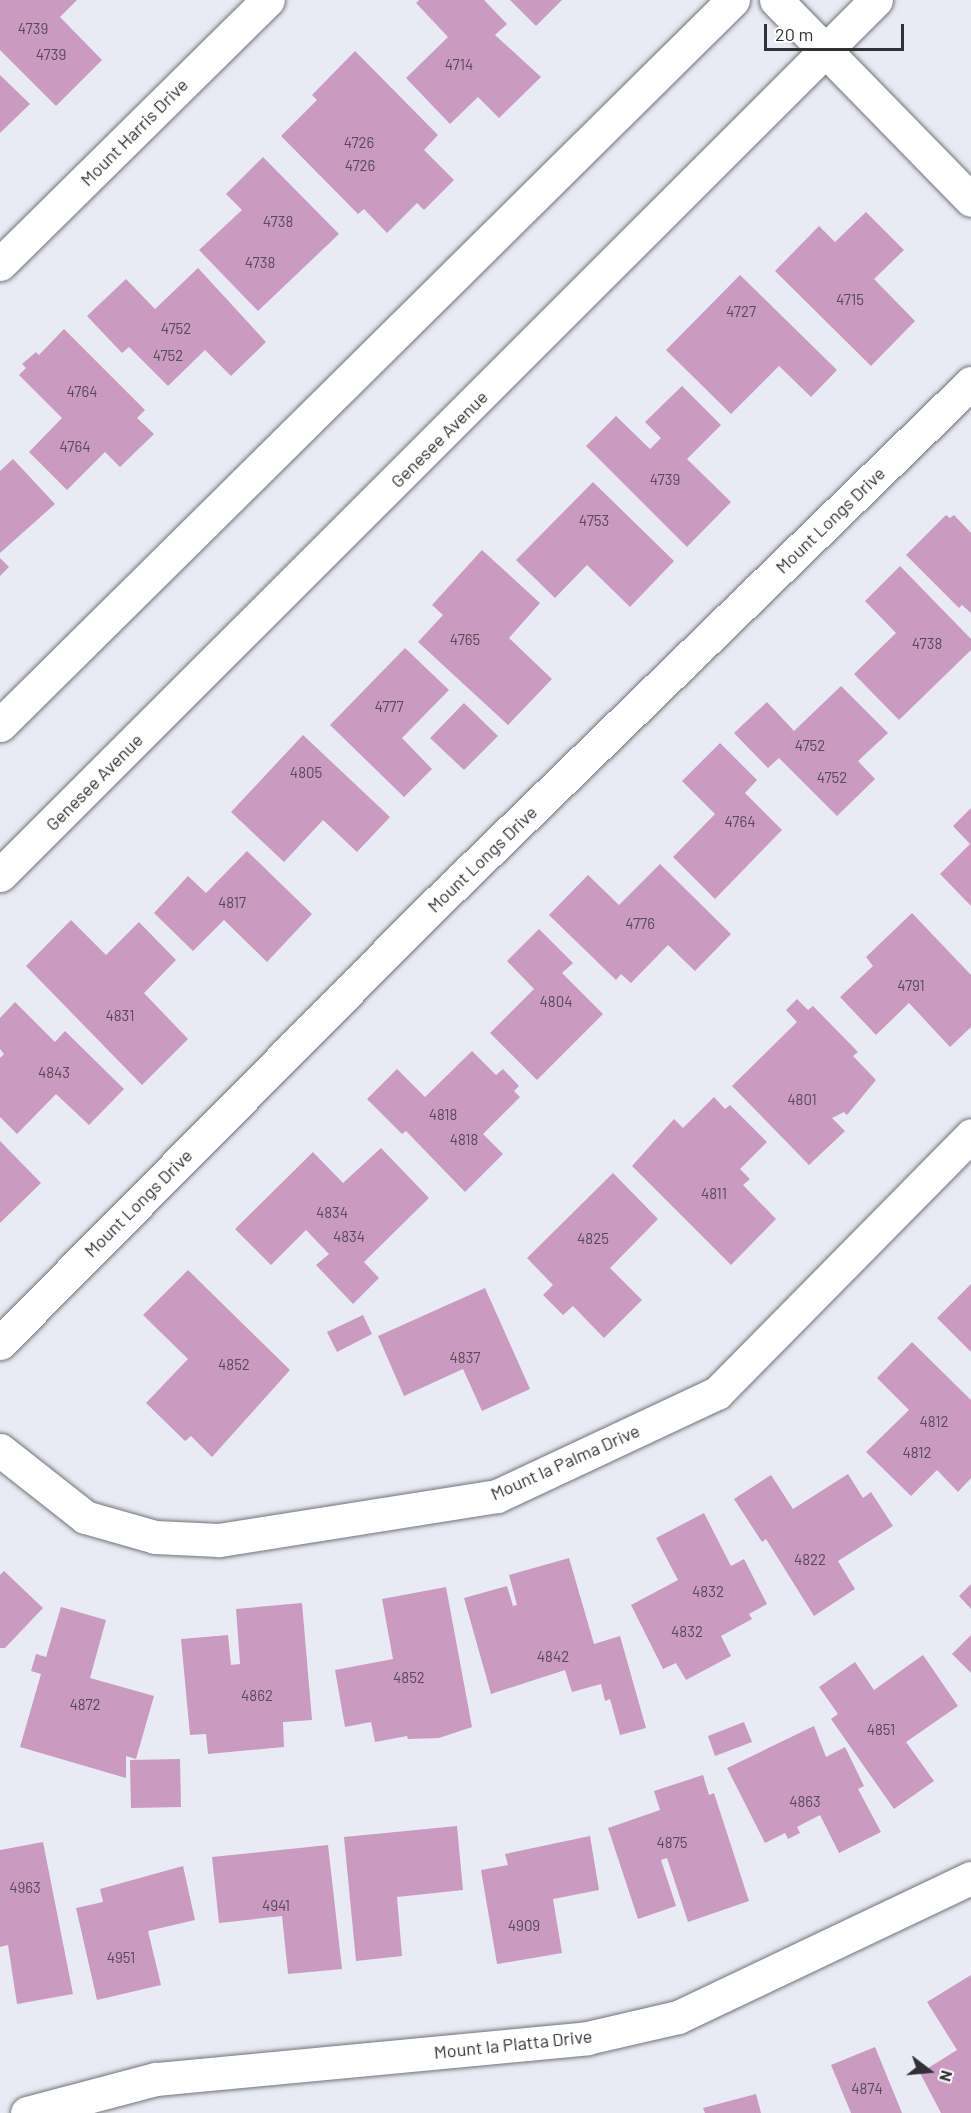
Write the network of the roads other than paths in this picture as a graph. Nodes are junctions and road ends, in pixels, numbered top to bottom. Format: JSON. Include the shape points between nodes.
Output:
{"nodes":[{"id":1,"x":268,"y":0,"type":"edge"},
{"id":2,"x":733,"y":0,"type":"edge"},
{"id":3,"x":776,"y":0,"type":"edge"},
{"id":4,"x":876,"y":0,"type":"edge"},
{"id":5,"x":824,"y":50,"type":"junction"},
{"id":6,"x":971,"y":200,"type":"edge"},
{"id":7,"x":0,"y":264,"type":"edge"},
{"id":8,"x":971,"y":383,"type":"edge"},
{"id":9,"x":0,"y":725,"type":"edge"},
{"id":10,"x":0,"y":875,"type":"edge"},
{"id":11,"x":971,"y":1135,"type":"edge"},
{"id":12,"x":0,"y":1343,"type":"edge"},
{"id":13,"x":0,"y":1450,"type":"edge"},
{"id":14,"x":971,"y":1878,"type":"edge"},
{"id":15,"x":27,"y":2113,"type":"edge"}],
"edges":[{"from":1,"to":7,"type":"street","name":"Mount Harris Drive"},
{"from":2,"to":9,"type":"street"},
{"from":3,"to":5,"type":"street"},
{"from":4,"to":5,"type":"street","name":"Genesee Avenue"},
{"from":5,"to":6,"type":"street"},
{"from":5,"to":10,"type":"street","name":"Genesee Avenue"},
{"from":8,"to":12,"type":"street","name":"Mount Longs Drive","via":[[427,912]]},
{"from":11,"to":13,"type":"street","name":"Mount la Palma Drive","via":[[717,1393],[498,1496],[219,1540],[155,1537],[85,1517]]},
{"from":14,"to":15,"type":"street","name":"Mount la Platta Drive","via":[[678,2017],[587,2038],[156,2079]]}]}
